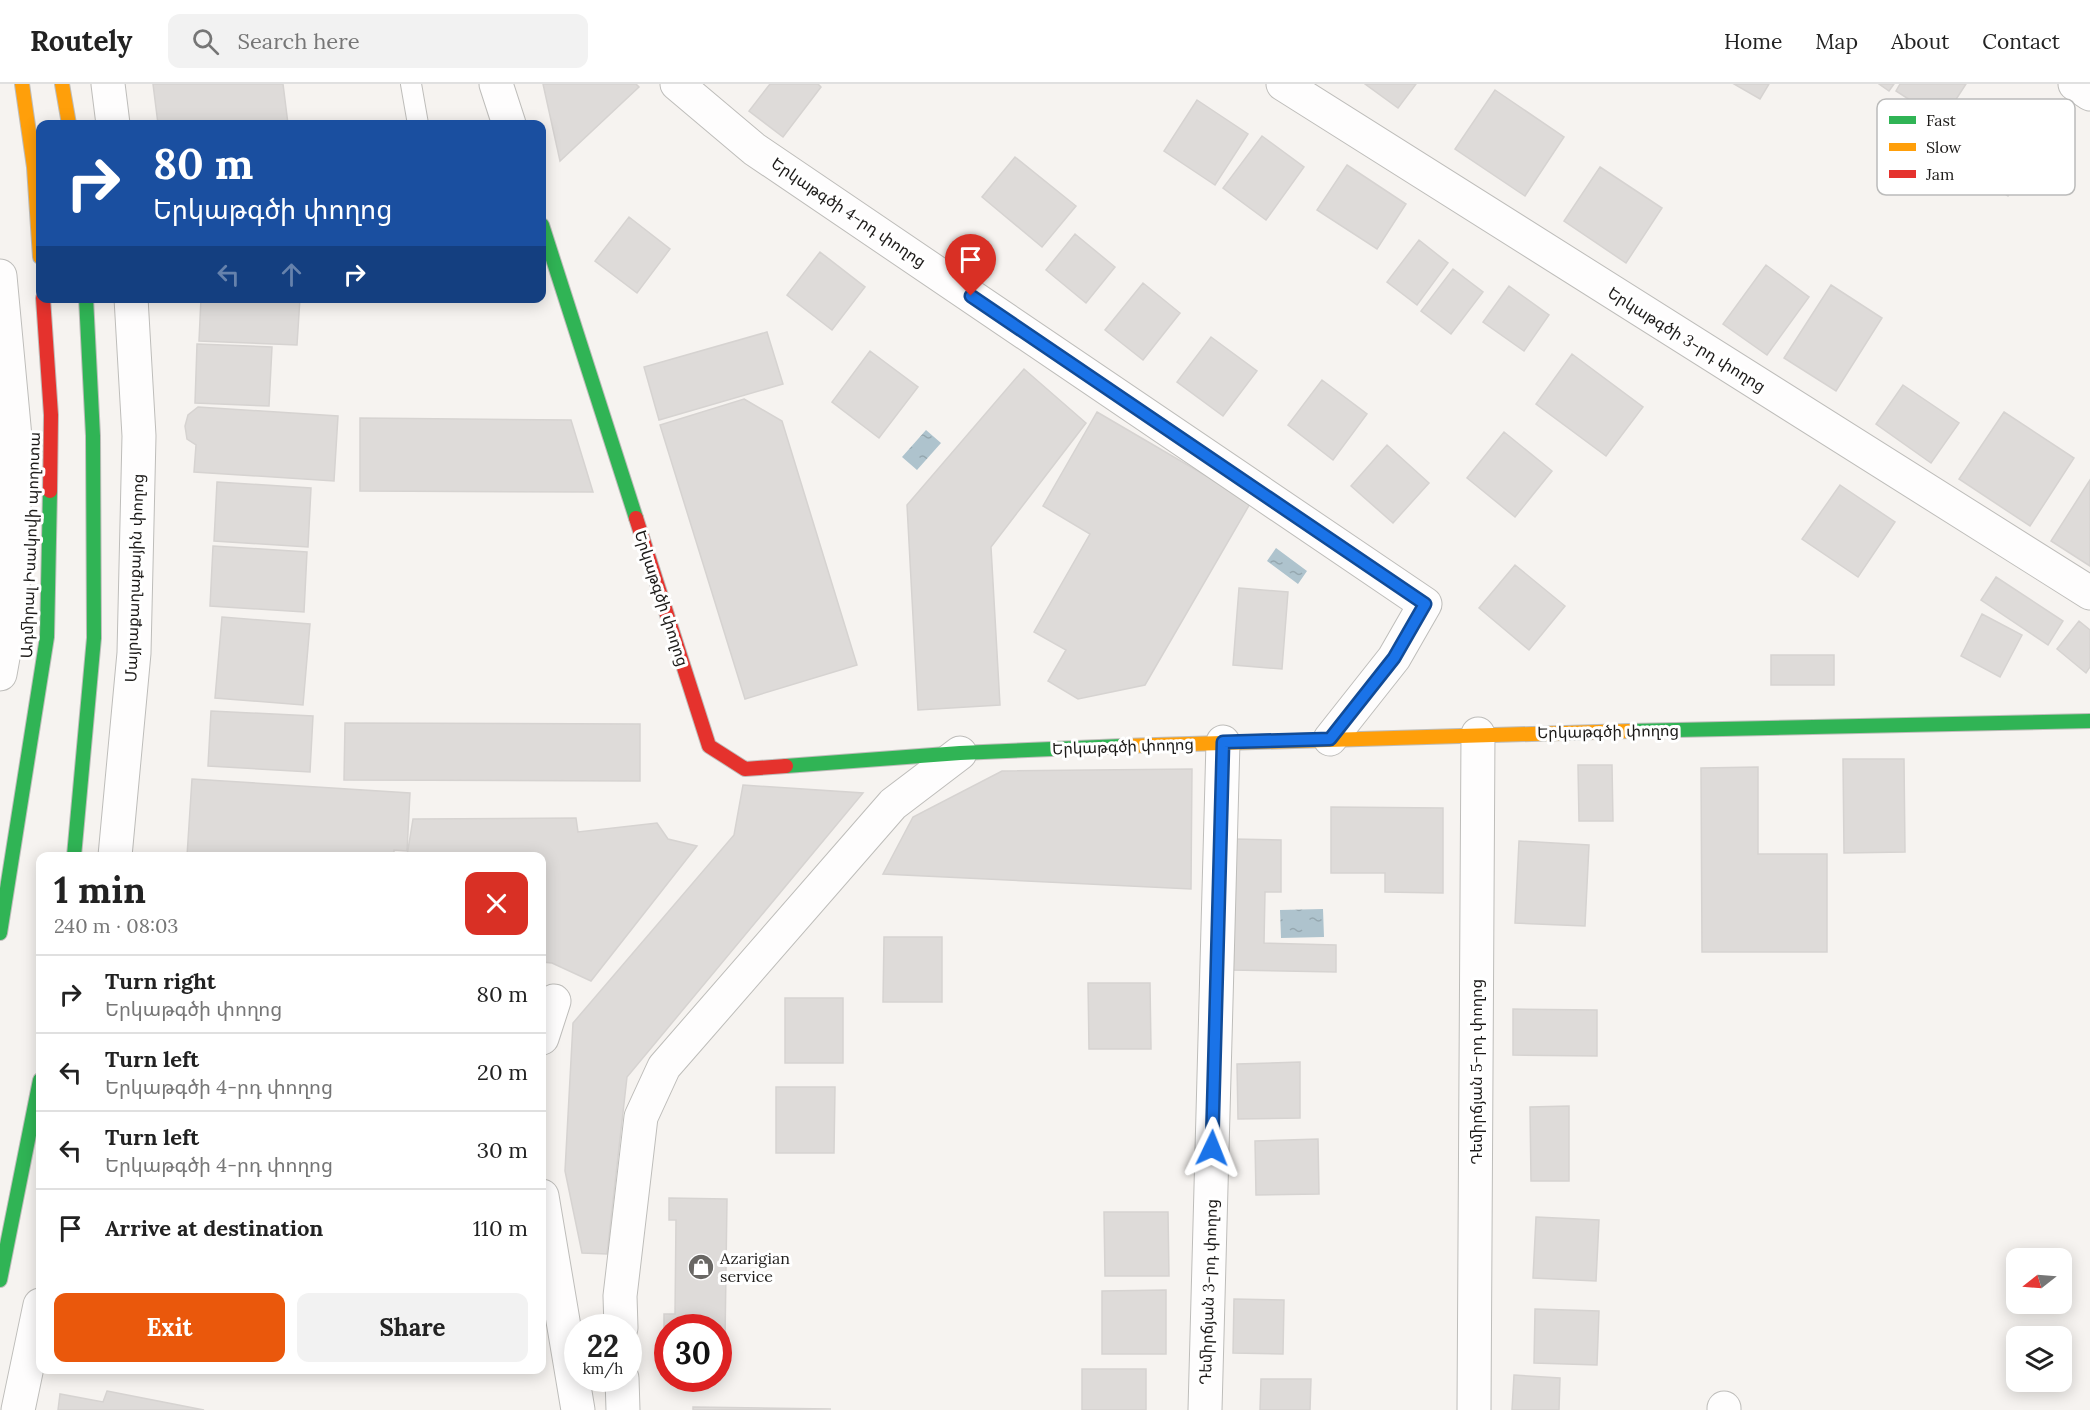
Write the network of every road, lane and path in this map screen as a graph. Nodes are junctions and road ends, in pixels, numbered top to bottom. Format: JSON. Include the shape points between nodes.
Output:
{"nodes":[{"id":1,"x":22,"y":84,"type":"edge"},
{"id":2,"x":62,"y":84,"type":"edge"},
{"id":3,"x":108,"y":84,"type":"edge"},
{"id":4,"x":411,"y":84,"type":"edge"},
{"id":5,"x":496,"y":84,"type":"edge"},
{"id":6,"x":677,"y":84,"type":"edge"},
{"id":7,"x":1283,"y":84,"type":"edge"},
{"id":8,"x":2075,"y":84,"type":"edge"},
{"id":9,"x":2090,"y":94,"type":"edge"},
{"id":10,"x":68,"y":120,"type":"edge"},
{"id":11,"x":112,"y":120,"type":"edge"},
{"id":12,"x":417,"y":120,"type":"edge"},
{"id":13,"x":508,"y":120,"type":"edge"},
{"id":14,"x":36,"y":197,"type":"edge"},
{"id":15,"x":546,"y":237,"type":"edge"},
{"id":16,"x":0,"y":276,"type":"edge"},
{"id":17,"x":43,"y":303,"type":"edge"},
{"id":18,"x":86,"y":303,"type":"edge"},
{"id":19,"x":131,"y":303,"type":"edge"},
{"id":20,"x":2090,"y":593,"type":"edge"},
{"id":21,"x":6,"y":602,"type":"edge"},
{"id":22,"x":0,"y":674,"type":"edge"},
{"id":23,"x":2090,"y":721,"type":"edge"},
{"id":24,"x":1478,"y":734,"type":"junction"},
{"id":25,"x":1330,"y":739,"type":"junction"},
{"id":26,"x":1223,"y":742,"type":"junction"},
{"id":27,"x":960,"y":753,"type":"junction"},
{"id":28,"x":74,"y":852,"type":"edge"},
{"id":29,"x":115,"y":852,"type":"edge"},
{"id":30,"x":0,"y":928,"type":"edge"},
{"id":31,"x":36,"y":1100,"type":"edge"},
{"id":32,"x":546,"y":1220,"type":"edge"},
{"id":33,"x":0,"y":1280,"type":"edge"},
{"id":34,"x":621,"y":1314,"type":"edge"},
{"id":35,"x":36,"y":1324,"type":"edge"},
{"id":36,"x":622,"y":1392,"type":"edge"},
{"id":37,"x":18,"y":1410,"type":"edge"},
{"id":38,"x":578,"y":1410,"type":"edge"},
{"id":39,"x":623,"y":1410,"type":"edge"},
{"id":40,"x":1205,"y":1410,"type":"edge"},
{"id":41,"x":1474,"y":1410,"type":"edge"}],
"edges":[{"from":1,"to":14,"type":"main road"},
{"from":2,"to":10,"type":"main road"},
{"from":3,"to":11,"type":"street"},
{"from":4,"to":12,"type":"lane"},
{"from":5,"to":13,"type":"street"},
{"from":6,"to":25,"type":"street","name":"Երկաթգծի 4-րդ փողոց","via":[[754,148],[1425,604],[1394,658]]},
{"from":7,"to":20,"type":"street","name":"Երկաթգծի 3-րդ փողոց"},
{"from":8,"to":9,"type":"street"},
{"from":15,"to":27,"type":"main road","name":"Երկաթգծի փողոց","via":[[709,746],[745,769]]},
{"from":16,"to":21,"type":"street","via":[[15,437]]},
{"from":17,"to":30,"type":"main road","name":"Ադմիրալ Իսակովի պողոտա","via":[[51,415],[47,637]]},
{"from":18,"to":28,"type":"main road","via":[[93,436],[94,638]]},
{"from":19,"to":29,"type":"street","name":"Մայրաքաղաքային փողոց","via":[[139,436],[134,652]]},
{"from":21,"to":22,"type":"street"},
{"from":23,"to":24,"type":"main road","name":"Երկաթգծի փողոց"},
{"from":24,"to":25,"type":"main road","name":"Երկաթգծի փողոց"},
{"from":24,"to":41,"type":"street","name":"Դեմիրճյան 5-րդ փողոց"},
{"from":25,"to":26,"type":"main road","name":"Երկաթգծի փողոց"},
{"from":26,"to":27,"type":"main road","name":"Երկաթգծի փողոց"},
{"from":26,"to":40,"type":"street","name":"Դեմիրճյան 3-րդ փողոց"},
{"from":27,"to":34,"type":"street","via":[[893,804],[664,1067],[641,1117]]},
{"from":31,"to":33,"type":"main road"},
{"from":32,"to":38,"type":"street"},
{"from":35,"to":37,"type":"street"},
{"from":36,"to":39,"type":"street"}]}
